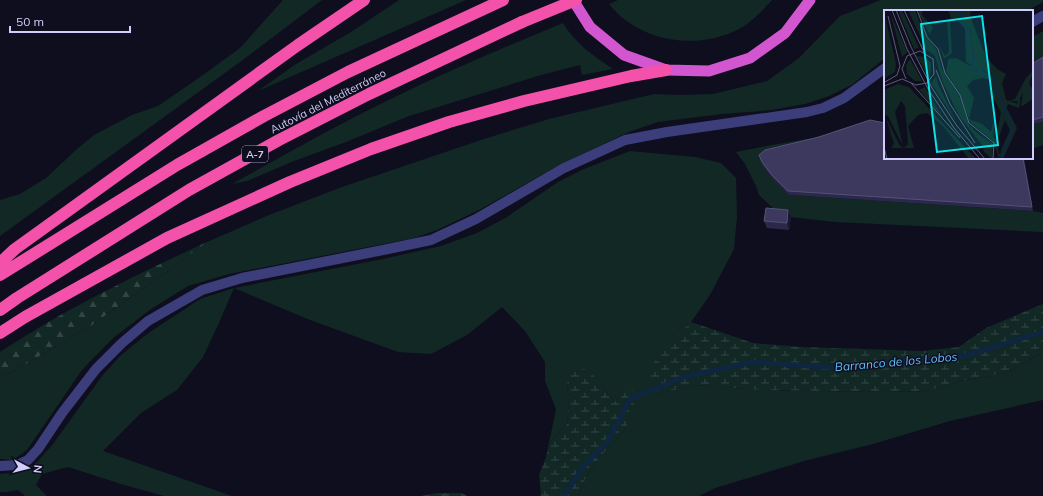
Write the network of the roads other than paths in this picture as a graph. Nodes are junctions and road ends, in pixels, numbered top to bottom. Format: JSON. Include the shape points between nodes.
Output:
{"nodes":[{"id":1,"x":364,"y":0,"type":"edge"},
{"id":2,"x":503,"y":0,"type":"edge"},
{"id":3,"x":574,"y":0,"type":"edge"},
{"id":4,"x":810,"y":0,"type":"edge"},
{"id":5,"x":1043,"y":16,"type":"edge"},
{"id":6,"x":1033,"y":21,"type":"edge"},
{"id":7,"x":884,"y":69,"type":"edge"},
{"id":8,"x":666,"y":70,"type":"junction"},
{"id":9,"x":0,"y":263,"type":"edge"},
{"id":10,"x":0,"y":275,"type":"edge"},
{"id":11,"x":0,"y":310,"type":"edge"},
{"id":12,"x":0,"y":333,"type":"edge"},
{"id":13,"x":0,"y":466,"type":"edge"}],
"edges":[{"from":1,"to":9,"type":"highway","via":[[16,248]]},
{"from":2,"to":10,"type":"highway","name":"Autovía del Mediterráneo","number":"A-7","via":[[348,72],[264,116],[177,164]]},
{"from":3,"to":8,"type":"highway","via":[[590,27],[624,55]]},
{"from":3,"to":11,"type":"highway","name":"Autovía del Mediterráneo","number":"A-7","bridge":true,"via":[[369,94],[280,140],[190,190]]},
{"from":4,"to":8,"type":"highway","via":[[785,33],[750,58],[709,71]]},
{"from":5,"to":6,"type":"street"},
{"from":7,"to":13,"type":"street","via":[[844,98],[823,108],[625,140],[564,168],[476,219],[431,240],[242,278],[202,290],[148,321],[122,343],[96,369],[28,460],[17,465]]},
{"from":8,"to":12,"type":"highway","via":[[516,103],[449,122],[370,149],[167,238]]}]}
